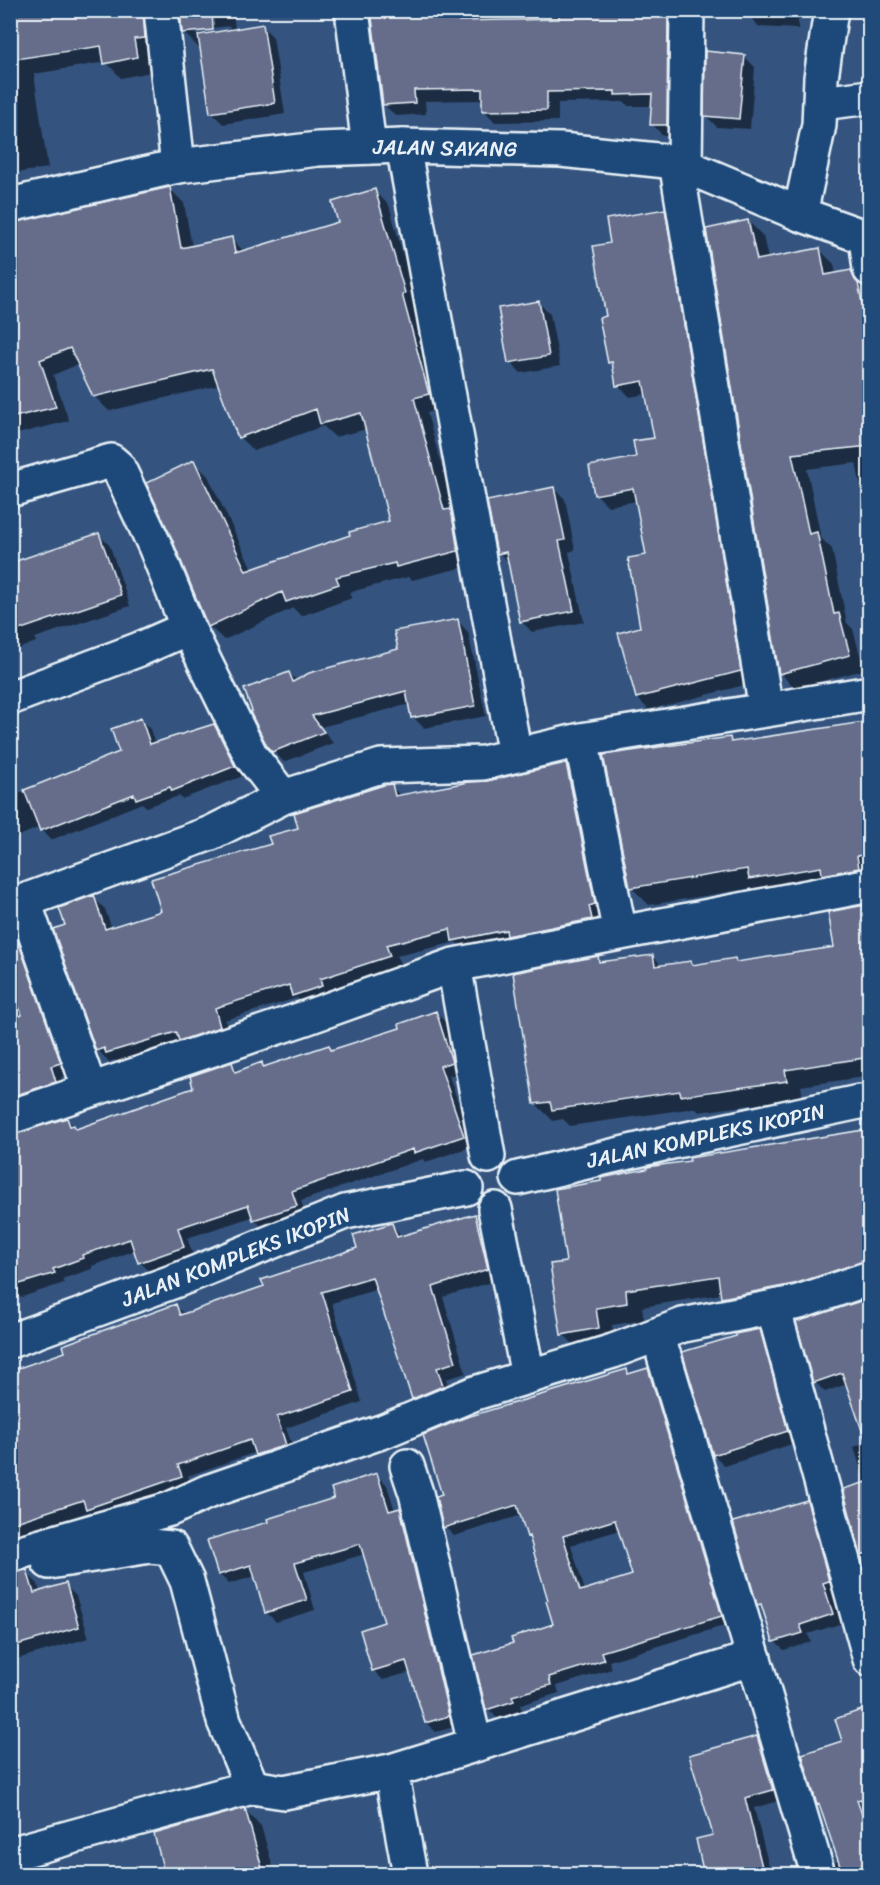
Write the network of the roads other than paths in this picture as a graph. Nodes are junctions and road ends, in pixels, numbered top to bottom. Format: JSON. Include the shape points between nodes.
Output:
{"nodes":[{"id":1,"x":160,"y":10,"type":"edge"},
{"id":2,"x":352,"y":10,"type":"edge"},
{"id":3,"x":687,"y":10,"type":"edge"},
{"id":4,"x":831,"y":10,"type":"edge"},
{"id":5,"x":870,"y":97,"type":"edge"},
{"id":6,"x":821,"y":104,"type":"junction"},
{"id":7,"x":403,"y":146,"type":"junction"},
{"id":8,"x":369,"y":147,"type":"junction"},
{"id":9,"x":681,"y":164,"type":"junction"},
{"id":10,"x":178,"y":166,"type":"junction"},
{"id":11,"x":10,"y":205,"type":"edge"},
{"id":12,"x":800,"y":214,"type":"junction"},
{"id":13,"x":868,"y":249,"type":"edge"},
{"id":14,"x":10,"y":489,"type":"edge"},
{"id":15,"x":188,"y":628,"type":"junction"},
{"id":16,"x":870,"y":693,"type":"edge"},
{"id":17,"x":10,"y":698,"type":"edge"},
{"id":18,"x":766,"y":710,"type":"junction"},
{"id":19,"x":581,"y":740,"type":"junction"},
{"id":20,"x":515,"y":755,"type":"junction"},
{"id":21,"x":282,"y":796,"type":"junction"},
{"id":22,"x":870,"y":885,"type":"edge"},
{"id":23,"x":17,"y":904,"type":"edge"},
{"id":24,"x":620,"y":933,"type":"junction"},
{"id":25,"x":454,"y":965,"type":"junction"},
{"id":26,"x":90,"y":1090,"type":"junction"},
{"id":27,"x":859,"y":1102,"type":"dead end"},
{"id":28,"x":10,"y":1117,"type":"edge"},
{"id":29,"x":488,"y":1156,"type":"junction"},
{"id":30,"x":518,"y":1178,"type":"junction"},
{"id":31,"x":466,"y":1188,"type":"junction"},
{"id":32,"x":495,"y":1209,"type":"junction"},
{"id":33,"x":870,"y":1278,"type":"edge"},
{"id":34,"x":773,"y":1307,"type":"junction"},
{"id":35,"x":10,"y":1341,"type":"edge"},
{"id":36,"x":664,"y":1356,"type":"dead end"},
{"id":37,"x":528,"y":1376,"type":"junction"},
{"id":38,"x":407,"y":1466,"type":"dead end"},
{"id":39,"x":10,"y":1555,"type":"edge"},
{"id":40,"x":10,"y":1573,"type":"edge"},
{"id":41,"x":754,"y":1658,"type":"junction"},
{"id":42,"x":870,"y":1659,"type":"edge"},
{"id":43,"x":475,"y":1744,"type":"junction"},
{"id":44,"x":391,"y":1771,"type":"junction"},
{"id":45,"x":252,"y":1787,"type":"junction"},
{"id":46,"x":10,"y":1854,"type":"edge"},
{"id":47,"x":410,"y":1875,"type":"edge"},
{"id":48,"x":818,"y":1875,"type":"edge"}],
"edges":[{"from":1,"to":10,"type":"street"},
{"from":2,"to":8,"type":"street"},
{"from":3,"to":9,"type":"street"},
{"from":4,"to":6,"type":"street"},
{"from":5,"to":6,"type":"street"},
{"from":6,"to":12,"type":"street"},
{"from":7,"to":8,"type":"street","name":"JALAN SAYANG"},
{"from":7,"to":9,"type":"street","name":"JALAN SAYANG","via":[[561,150]]},
{"from":7,"to":20,"type":"street"},
{"from":8,"to":10,"type":"street","name":"JALAN SAYANG","via":[[318,149]]},
{"from":9,"to":12,"type":"street","name":"JALAN SAYANG"},
{"from":9,"to":18,"type":"street"},
{"from":10,"to":11,"type":"street","name":"JALAN SAYANG"},
{"from":12,"to":13,"type":"street","name":"JALAN SAYANG"},
{"from":14,"to":15,"type":"street","via":[[111,461],[118,467],[155,546]]},
{"from":15,"to":17,"type":"street"},
{"from":15,"to":21,"type":"street","via":[[250,756]]},
{"from":16,"to":18,"type":"street"},
{"from":18,"to":19,"type":"street"},
{"from":19,"to":20,"type":"street"},
{"from":19,"to":24,"type":"street"},
{"from":20,"to":21,"type":"street","via":[[483,763],[381,766]]},
{"from":21,"to":23,"type":"street","via":[[211,833]]},
{"from":22,"to":24,"type":"street"},
{"from":23,"to":26,"type":"street"},
{"from":24,"to":25,"type":"street"},
{"from":25,"to":26,"type":"street"},
{"from":25,"to":29,"type":"street"},
{"from":26,"to":28,"type":"street"},
{"from":27,"to":30,"type":"street","name":"JALAN KOMPLEKS IKOPIN"},
{"from":29,"to":30,"type":"street","via":[[507,1161]]},
{"from":29,"to":31,"type":"street","via":[[470,1168]]},
{"from":30,"to":32,"type":"street","via":[[516,1192],[508,1204]]},
{"from":31,"to":32,"type":"street","via":[[477,1204]]},
{"from":31,"to":35,"type":"street","name":"JALAN KOMPLEKS IKOPIN","via":[[345,1212],[180,1280]]},
{"from":32,"to":37,"type":"street"},
{"from":33,"to":34,"type":"street"},
{"from":34,"to":37,"type":"street","via":[[683,1325]]},
{"from":34,"to":42,"type":"street"},
{"from":36,"to":41,"type":"street"},
{"from":37,"to":39,"type":"street","via":[[207,1492],[170,1509]]},
{"from":38,"to":43,"type":"street"},
{"from":40,"to":45,"type":"street","via":[[44,1563],[150,1546],[171,1548],[187,1581],[224,1721]]},
{"from":41,"to":43,"type":"street"},
{"from":41,"to":48,"type":"street"},
{"from":43,"to":44,"type":"street"},
{"from":44,"to":45,"type":"street","via":[[284,1792]]},
{"from":44,"to":47,"type":"street"},
{"from":45,"to":46,"type":"street"}]}
